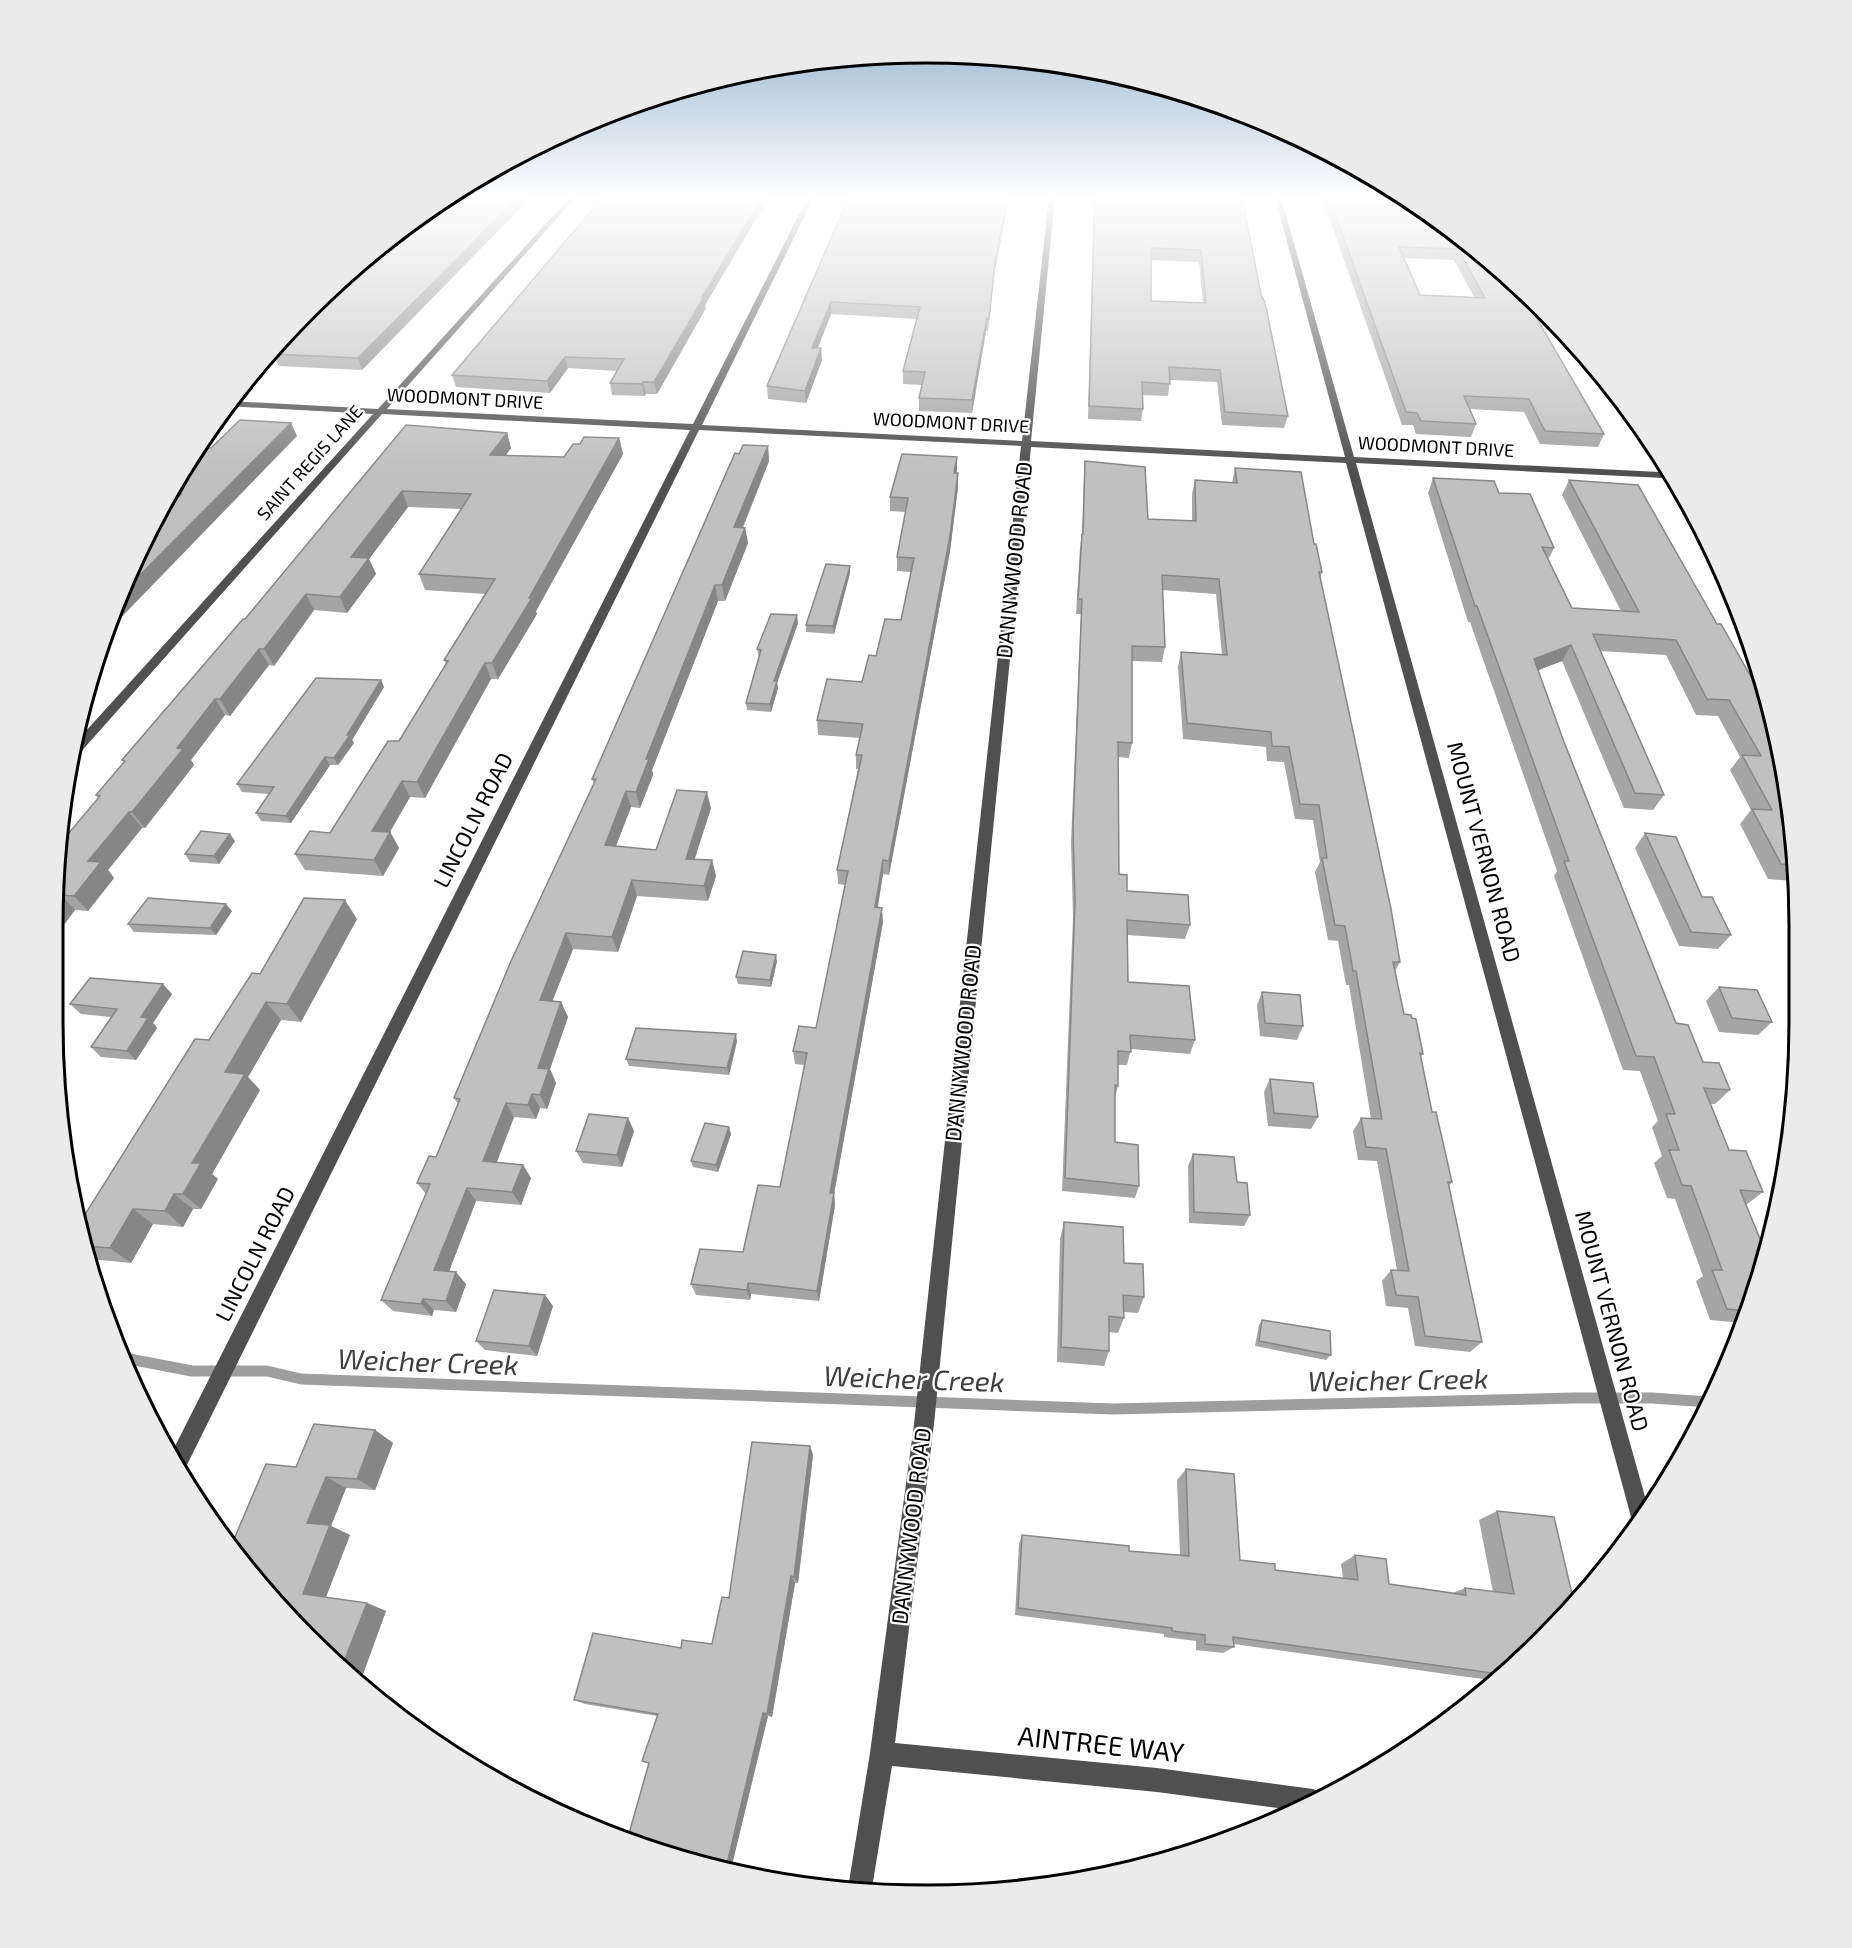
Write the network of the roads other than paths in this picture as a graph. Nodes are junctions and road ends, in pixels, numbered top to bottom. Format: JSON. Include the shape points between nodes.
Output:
{"nodes":[{"id":1,"x":491,"y":288,"type":"edge"},
{"id":2,"x":766,"y":288,"type":"edge"},
{"id":3,"x":1042,"y":288,"type":"edge"},
{"id":4,"x":1304,"y":288,"type":"edge"},
{"id":5,"x":238,"y":405,"type":"edge"},
{"id":6,"x":379,"y":412,"type":"junction"},
{"id":7,"x":696,"y":427,"type":"junction"},
{"id":8,"x":1026,"y":443,"type":"junction"},
{"id":9,"x":1352,"y":460,"type":"junction"},
{"id":10,"x":1661,"y":475,"type":"edge"},
{"id":11,"x":84,"y":741,"type":"edge"},
{"id":12,"x":181,"y":1457,"type":"edge"},
{"id":13,"x":1638,"y":1509,"type":"edge"},
{"id":14,"x":882,"y":1753,"type":"junction"},
{"id":15,"x":1300,"y":1799,"type":"edge"},
{"id":16,"x":861,"y":1882,"type":"edge"}],
"edges":[{"from":1,"to":6,"type":"street","name":"SAINT REGIS LANE"},
{"from":2,"to":7,"type":"street","name":"LINCOLN ROAD"},
{"from":3,"to":8,"type":"street","name":"DANNYWOOD ROAD"},
{"from":4,"to":9,"type":"street","name":"MOUNT VERNON ROAD"},
{"from":5,"to":6,"type":"street","name":"WOODMONT DRIVE"},
{"from":6,"to":7,"type":"street","name":"WOODMONT DRIVE"},
{"from":6,"to":11,"type":"street","name":"SAINT REGIS LANE"},
{"from":7,"to":8,"type":"street","name":"WOODMONT DRIVE"},
{"from":7,"to":12,"type":"street","name":"LINCOLN ROAD"},
{"from":8,"to":9,"type":"street","name":"WOODMONT DRIVE"},
{"from":8,"to":14,"type":"street","name":"DANNYWOOD ROAD","via":[[924,1424]]},
{"from":9,"to":10,"type":"street","name":"WOODMONT DRIVE"},
{"from":9,"to":13,"type":"street","name":"MOUNT VERNON ROAD"},
{"from":14,"to":15,"type":"street","name":"AINTREE WAY","via":[[1157,1780]]},
{"from":14,"to":16,"type":"street","name":"DANNYWOOD ROAD"}]}
